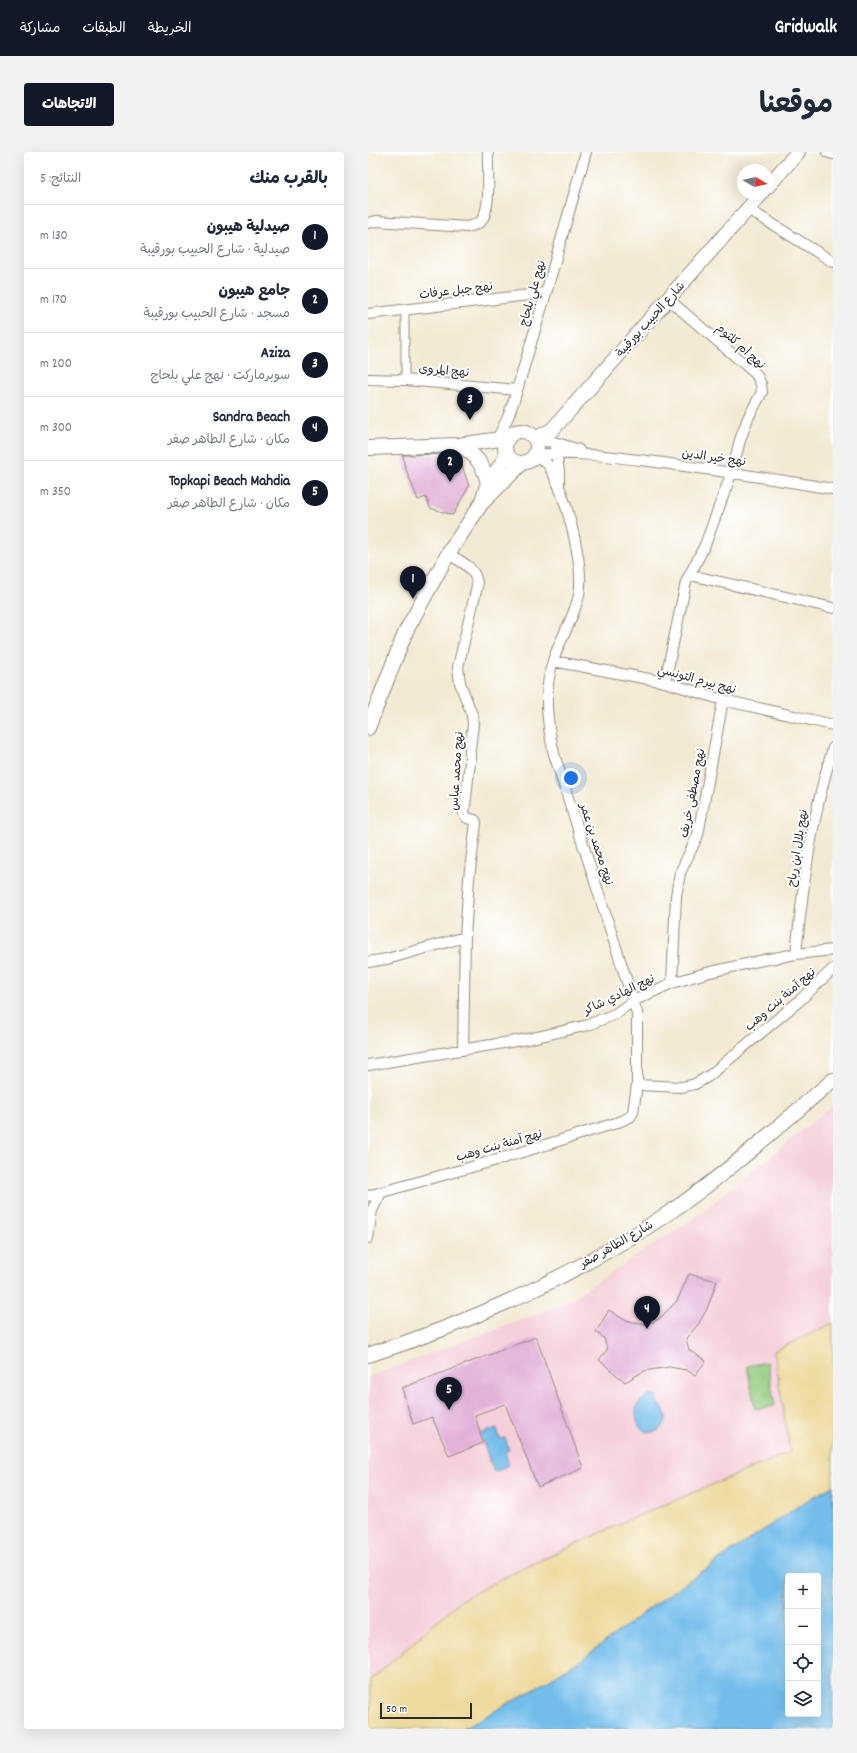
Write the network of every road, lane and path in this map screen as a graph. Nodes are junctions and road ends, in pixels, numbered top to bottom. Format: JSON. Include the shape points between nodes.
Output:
{"nodes":[{"id":1,"x":488,"y":152,"type":"edge"},
{"id":2,"x":586,"y":152,"type":"edge"},
{"id":3,"x":798,"y":152,"type":"edge"},
{"id":4,"x":828,"y":152,"type":"edge"},
{"id":5,"x":833,"y":154,"type":"edge"},
{"id":6,"x":773,"y":180,"type":"edge"},
{"id":7,"x":756,"y":200,"type":"edge"},
{"id":8,"x":748,"y":210,"type":"junction"},
{"id":9,"x":368,"y":223,"type":"edge"},
{"id":10,"x":833,"y":262,"type":"edge"},
{"id":11,"x":546,"y":293,"type":"junction"},
{"id":12,"x":668,"y":299,"type":"junction"},
{"id":13,"x":405,"y":309,"type":"junction"},
{"id":14,"x":368,"y":314,"type":"edge"},
{"id":15,"x":368,"y":379,"type":"edge"},
{"id":16,"x":405,"y":380,"type":"junction"},
{"id":17,"x":516,"y":390,"type":"junction"},
{"id":18,"x":553,"y":436,"type":"junction"},
{"id":19,"x":502,"y":439,"type":"junction"},
{"id":20,"x":535,"y":439,"type":"junction"},
{"id":21,"x":459,"y":445,"type":"junction"},
{"id":22,"x":368,"y":448,"type":"edge"},
{"id":23,"x":556,"y":453,"type":"junction"},
{"id":24,"x":507,"y":454,"type":"junction"},
{"id":25,"x":591,"y":454,"type":"junction"},
{"id":26,"x":535,"y":455,"type":"junction"},
{"id":27,"x":522,"y":463,"type":"junction"},
{"id":28,"x":732,"y":472,"type":"junction"},
{"id":29,"x":488,"y":483,"type":"junction"},
{"id":30,"x":559,"y":486,"type":"junction"},
{"id":31,"x":833,"y":489,"type":"edge"},
{"id":32,"x":481,"y":504,"type":"junction"},
{"id":33,"x":448,"y":554,"type":"junction"},
{"id":34,"x":690,"y":575,"type":"junction"},
{"id":35,"x":833,"y":608,"type":"edge"},
{"id":36,"x":553,"y":661,"type":"junction"},
{"id":37,"x":666,"y":682,"type":"junction"},
{"id":38,"x":723,"y":700,"type":"junction"},
{"id":39,"x":372,"y":708,"type":"edge"},
{"id":40,"x":833,"y":726,"type":"edge"},
{"id":41,"x":368,"y":728,"type":"edge"},
{"id":42,"x":833,"y":748,"type":"edge"},
{"id":43,"x":465,"y":937,"type":"junction"},
{"id":44,"x":833,"y":950,"type":"edge"},
{"id":45,"x":796,"y":954,"type":"junction"},
{"id":46,"x":368,"y":962,"type":"edge"},
{"id":47,"x":833,"y":969,"type":"edge"},
{"id":48,"x":672,"y":983,"type":"junction"},
{"id":49,"x":633,"y":1001,"type":"junction"},
{"id":50,"x":463,"y":1050,"type":"junction"},
{"id":51,"x":368,"y":1065,"type":"edge"},
{"id":52,"x":833,"y":1080,"type":"edge"},
{"id":53,"x":637,"y":1085,"type":"junction"},
{"id":54,"x":633,"y":1112,"type":"joint"},
{"id":55,"x":381,"y":1193,"type":"junction"},
{"id":56,"x":368,"y":1196,"type":"edge"},
{"id":57,"x":368,"y":1238,"type":"edge"},
{"id":58,"x":368,"y":1355,"type":"edge"}],
"edges":[{"from":1,"to":9,"type":"street","via":[[487,203],[481,220],[475,226],[376,221]]},
{"from":2,"to":11,"type":"street","name":"نهج علي بلحاج"},
{"from":3,"to":6,"type":"main road"},
{"from":4,"to":5,"type":"street"},
{"from":7,"to":8,"type":"main road","name":"شارع الحبيب بورقيبة"},
{"from":8,"to":10,"type":"street"},
{"from":8,"to":12,"type":"main road","name":"شارع الحبيب بورقيبة"},
{"from":11,"to":13,"type":"street","name":"نهج جبل عرفات"},
{"from":11,"to":17,"type":"street","name":"نهج علي بلحاج"},
{"from":12,"to":18,"type":"main road","name":"شارع الحبيب بورقيبة"},
{"from":12,"to":28,"type":"street","name":"نهج أم كلثوم","via":[[756,374],[761,384],[762,392],[748,418]]},
{"from":13,"to":14,"type":"street","name":"نهج جبل عرفات"},
{"from":13,"to":16,"type":"street"},
{"from":15,"to":16,"type":"street","name":"نهج المروى"},
{"from":16,"to":17,"type":"street","name":"نهج المروى"},
{"from":17,"to":19,"type":"street","name":"نهج علي بلحاج"},
{"from":18,"to":20,"type":"main road","name":"شارع الحبيب بورقيبة"},
{"from":18,"to":23,"type":"street"},
{"from":18,"to":25,"type":"street","name":"نهج خير الدين"},
{"from":19,"to":20,"type":"main road","via":[[519,431],[528,432]]},
{"from":19,"to":21,"type":"main road"},
{"from":19,"to":24,"type":"main road"},
{"from":20,"to":26,"type":"main road"},
{"from":21,"to":22,"type":"main road"},
{"from":21,"to":24,"type":"main road"},
{"from":21,"to":29,"type":"main road","via":[[479,460]]},
{"from":23,"to":25,"type":"street","name":"نهج خير الدين"},
{"from":23,"to":26,"type":"street","name":"نهج خير الدين"},
{"from":23,"to":30,"type":"street"},
{"from":24,"to":27,"type":"main road","via":[[514,462]]},
{"from":24,"to":29,"type":"main road"},
{"from":25,"to":28,"type":"street","name":"نهج خير الدين"},
{"from":26,"to":27,"type":"main road"},
{"from":26,"to":30,"type":"street","name":"نهج محمد بن عمر","via":[[548,464]]},
{"from":27,"to":32,"type":"main road"},
{"from":28,"to":31,"type":"street","name":"نهج خير الدين"},
{"from":28,"to":34,"type":"street","name":"نهج أم كلثوم","via":[[705,545]]},
{"from":29,"to":32,"type":"main road"},
{"from":30,"to":36,"type":"street","name":"نهج محمد بن عمر","via":[[574,538],[580,582],[579,595]]},
{"from":32,"to":33,"type":"main road"},
{"from":33,"to":39,"type":"main road","via":[[406,631]]},
{"from":33,"to":43,"type":"street","name":"نهج محمد عباس","via":[[473,570],[477,580],[458,667],[460,683],[473,724],[464,814],[476,823]]},
{"from":34,"to":35,"type":"street"},
{"from":34,"to":37,"type":"street","name":"نهج أم كلثوم","via":[[683,596]]},
{"from":36,"to":37,"type":"street","name":"نهج بيرم التونسي"},
{"from":36,"to":49,"type":"street","name":"نهج محمد بن عمر","via":[[547,701],[548,724],[554,754]]},
{"from":37,"to":38,"type":"street","name":"نهج بيرم التونسي"},
{"from":38,"to":40,"type":"street","name":"نهج بيرم التونسي"},
{"from":38,"to":48,"type":"street","name":"نهج مصطفى خريف","via":[[698,835],[680,873],[676,896]]},
{"from":39,"to":41,"type":"main road"},
{"from":42,"to":45,"type":"street","name":"نهج بلال ابن رباح","via":[[813,825]]},
{"from":43,"to":46,"type":"street"},
{"from":43,"to":50,"type":"street","name":"نهج محمد عباس"},
{"from":44,"to":45,"type":"street","name":"نهج الهادي شاكر"},
{"from":45,"to":48,"type":"street","name":"نهج الهادي شاكر"},
{"from":47,"to":53,"type":"street","name":"نهج آمنة بنت وهب","via":[[798,1002],[709,1076],[695,1084],[682,1086]]},
{"from":48,"to":49,"type":"street","name":"نهج الهادي شاكر"},
{"from":49,"to":50,"type":"street","name":"نهج الهادي شاكر","via":[[615,1014],[588,1025]]},
{"from":49,"to":53,"type":"street","name":"نهج محمد بن عمر","via":[[637,1013]]},
{"from":50,"to":51,"type":"street","name":"نهج الهادي شاكر"},
{"from":52,"to":58,"type":"main road","name":"شارع الطاهر صفر","via":[[734,1165],[629,1239],[489,1309],[398,1346]]},
{"from":53,"to":54,"type":"street","name":"نهج محمد بن عمر"},
{"from":54,"to":55,"type":"street","name":"نهج آمنة بنت وهب","via":[[630,1117],[616,1123]]},
{"from":55,"to":56,"type":"street","name":"نهج آمنة بنت وهب"},
{"from":55,"to":57,"type":"street","via":[[372,1210]]}]}
